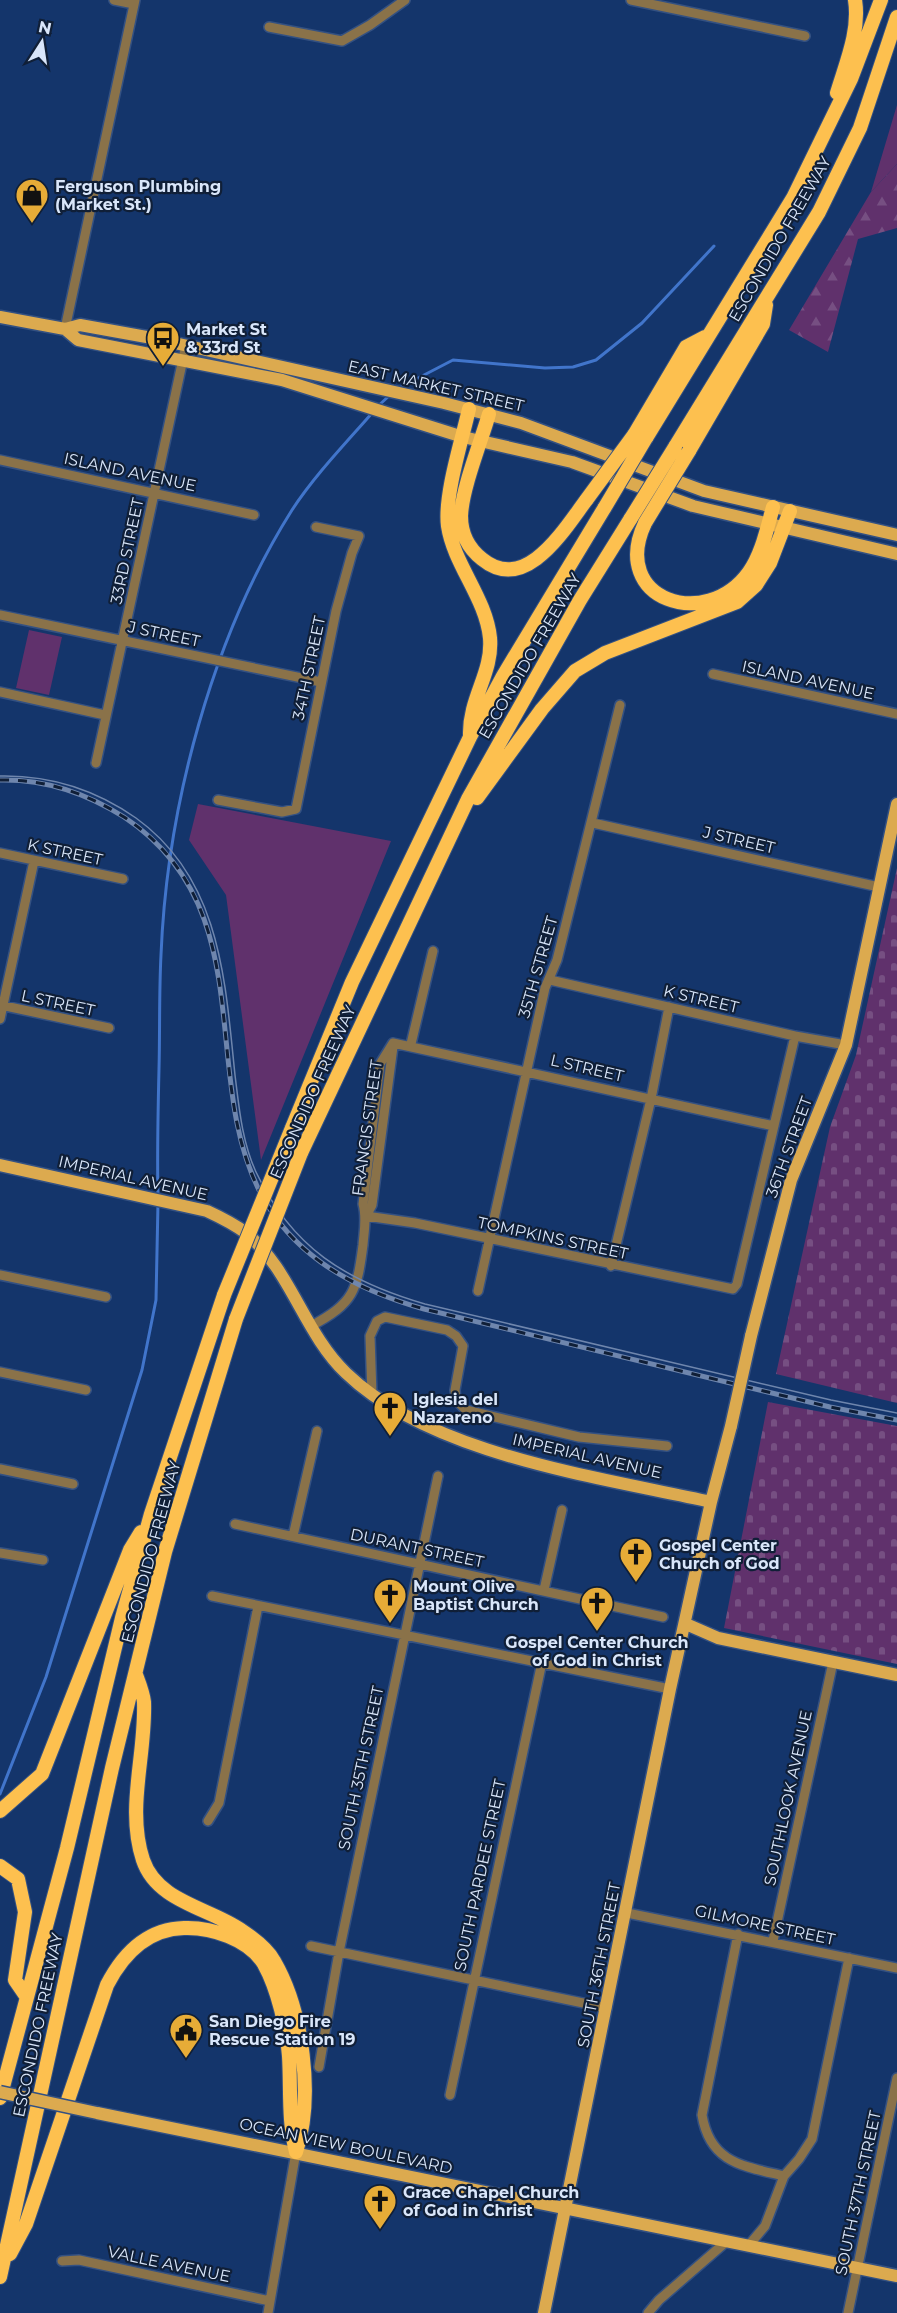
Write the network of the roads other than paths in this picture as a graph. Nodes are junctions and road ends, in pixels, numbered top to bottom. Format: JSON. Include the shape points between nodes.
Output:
{"nodes":[{"id":1,"x":114,"y":0,"type":"edge"},
{"id":2,"x":405,"y":0,"type":"edge"},
{"id":3,"x":631,"y":0,"type":"edge"},
{"id":4,"x":855,"y":0,"type":"edge"},
{"id":5,"x":880,"y":0,"type":"edge"},
{"id":6,"x":134,"y":2,"type":"edge"},
{"id":7,"x":897,"y":18,"type":"edge"},
{"id":8,"x":269,"y":27,"type":"dead end"},
{"id":9,"x":805,"y":36,"type":"dead end"},
{"id":10,"x":829,"y":121,"type":"junction"},
{"id":11,"x":0,"y":317,"type":"edge"},
{"id":12,"x":65,"y":329,"type":"junction"},
{"id":13,"x":186,"y":345,"type":"junction"},
{"id":14,"x":183,"y":360,"type":"junction"},
{"id":15,"x":469,"y":409,"type":"junction"},
{"id":16,"x":489,"y":414,"type":"junction"},
{"id":17,"x":640,"y":436,"type":"junction"},
{"id":18,"x":463,"y":437,"type":"junction"},
{"id":19,"x":481,"y":441,"type":"junction"},
{"id":20,"x":682,"y":449,"type":"junction"},
{"id":21,"x":0,"y":460,"type":"edge"},
{"id":22,"x":155,"y":493,"type":"junction"},
{"id":23,"x":773,"y":507,"type":"junction"},
{"id":24,"x":790,"y":511,"type":"junction"},
{"id":25,"x":254,"y":514,"type":"dead end"},
{"id":26,"x":768,"y":524,"type":"junction"},
{"id":27,"x":316,"y":527,"type":"dead end"},
{"id":28,"x":786,"y":527,"type":"junction"},
{"id":29,"x":897,"y":535,"type":"edge"},
{"id":30,"x":897,"y":554,"type":"edge"},
{"id":31,"x":0,"y":615,"type":"edge"},
{"id":32,"x":122,"y":640,"type":"junction"},
{"id":33,"x":713,"y":674,"type":"dead end"},
{"id":34,"x":321,"y":682,"type":"junction"},
{"id":35,"x":0,"y":692,"type":"edge"},
{"id":36,"x":620,"y":705,"type":"dead end"},
{"id":37,"x":897,"y":714,"type":"edge"},
{"id":38,"x":105,"y":715,"type":"junction"},
{"id":39,"x":470,"y":737,"type":"junction"},
{"id":40,"x":96,"y":763,"type":"dead end"},
{"id":41,"x":218,"y":800,"type":"dead end"},
{"id":42,"x":897,"y":804,"type":"edge"},
{"id":43,"x":593,"y":823,"type":"junction"},
{"id":44,"x":450,"y":837,"type":"junction"},
{"id":45,"x":0,"y":853,"type":"edge"},
{"id":46,"x":34,"y":861,"type":"junction"},
{"id":47,"x":123,"y":879,"type":"dead end"},
{"id":48,"x":879,"y":887,"type":"junction"},
{"id":49,"x":433,"y":951,"type":"dead end"},
{"id":50,"x":550,"y":980,"type":"junction"},
{"id":51,"x":1,"y":1006,"type":"edge"},
{"id":52,"x":669,"y":1007,"type":"junction"},
{"id":53,"x":0,"y":1019,"type":"edge"},
{"id":54,"x":109,"y":1028,"type":"dead end"},
{"id":55,"x":795,"y":1036,"type":"junction"},
{"id":56,"x":393,"y":1042,"type":"joint"},
{"id":57,"x":411,"y":1044,"type":"junction"},
{"id":58,"x":846,"y":1045,"type":"junction"},
{"id":59,"x":526,"y":1069,"type":"junction"},
{"id":60,"x":651,"y":1099,"type":"junction"},
{"id":61,"x":774,"y":1126,"type":"junction"},
{"id":62,"x":0,"y":1165,"type":"edge"},
{"id":63,"x":366,"y":1216,"type":"junction"},
{"id":64,"x":489,"y":1239,"type":"junction"},
{"id":65,"x":611,"y":1266,"type":"junction"},
{"id":66,"x":0,"y":1275,"type":"edge"},
{"id":67,"x":733,"y":1289,"type":"joint"},
{"id":68,"x":478,"y":1291,"type":"dead end"},
{"id":69,"x":106,"y":1297,"type":"dead end"},
{"id":70,"x":311,"y":1326,"type":"junction"},
{"id":71,"x":0,"y":1372,"type":"edge"},
{"id":72,"x":86,"y":1390,"type":"dead end"},
{"id":73,"x":372,"y":1395,"type":"junction"},
{"id":74,"x":317,"y":1431,"type":"dead end"},
{"id":75,"x":667,"y":1446,"type":"dead end"},
{"id":76,"x":0,"y":1470,"type":"edge"},
{"id":77,"x":438,"y":1476,"type":"dead end"},
{"id":78,"x":73,"y":1484,"type":"dead end"},
{"id":79,"x":711,"y":1502,"type":"junction"},
{"id":80,"x":562,"y":1510,"type":"dead end"},
{"id":81,"x":151,"y":1514,"type":"junction"},
{"id":82,"x":235,"y":1524,"type":"dead end"},
{"id":83,"x":293,"y":1536,"type":"junction"},
{"id":84,"x":0,"y":1553,"type":"edge"},
{"id":85,"x":43,"y":1560,"type":"dead end"},
{"id":86,"x":420,"y":1565,"type":"junction"},
{"id":87,"x":544,"y":1590,"type":"junction"},
{"id":88,"x":212,"y":1596,"type":"dead end"},
{"id":89,"x":258,"y":1606,"type":"junction"},
{"id":90,"x":663,"y":1617,"type":"dead end"},
{"id":91,"x":686,"y":1624,"type":"junction"},
{"id":92,"x":404,"y":1634,"type":"junction"},
{"id":93,"x":542,"y":1662,"type":"junction"},
{"id":94,"x":833,"y":1662,"type":"junction"},
{"id":95,"x":135,"y":1673,"type":"junction"},
{"id":96,"x":897,"y":1675,"type":"edge"},
{"id":97,"x":670,"y":1689,"type":"junction"},
{"id":98,"x":2,"y":1810,"type":"edge"},
{"id":99,"x":208,"y":1821,"type":"dead end"},
{"id":100,"x":0,"y":1866,"type":"edge"},
{"id":101,"x":627,"y":1913,"type":"junction"},
{"id":102,"x":738,"y":1934,"type":"junction"},
{"id":103,"x":773,"y":1941,"type":"junction"},
{"id":104,"x":311,"y":1946,"type":"dead end"},
{"id":105,"x":339,"y":1952,"type":"junction"},
{"id":106,"x":849,"y":1958,"type":"junction"},
{"id":107,"x":897,"y":1968,"type":"edge"},
{"id":108,"x":474,"y":1980,"type":"junction"},
{"id":109,"x":26,"y":1996,"type":"junction"},
{"id":110,"x":607,"y":2008,"type":"junction"},
{"id":111,"x":319,"y":2067,"type":"dead end"},
{"id":112,"x":897,"y":2078,"type":"edge"},
{"id":113,"x":0,"y":2092,"type":"edge"},
{"id":114,"x":450,"y":2095,"type":"dead end"},
{"id":115,"x":0,"y":2098,"type":"edge"},
{"id":116,"x":894,"y":2108,"type":"edge"},
{"id":117,"x":296,"y":2152,"type":"junction"},
{"id":118,"x":784,"y":2176,"type":"junction"},
{"id":119,"x":566,"y":2208,"type":"junction"},
{"id":120,"x":727,"y":2241,"type":"junction"},
{"id":121,"x":749,"y":2245,"type":"junction"},
{"id":122,"x":62,"y":2261,"type":"dead end"},
{"id":123,"x":858,"y":2268,"type":"junction"},
{"id":124,"x":1,"y":2274,"type":"edge"},
{"id":125,"x":897,"y":2276,"type":"edge"},
{"id":126,"x":270,"y":2301,"type":"junction"},
{"id":127,"x":268,"y":2313,"type":"edge"},
{"id":128,"x":544,"y":2313,"type":"edge"},
{"id":129,"x":648,"y":2313,"type":"edge"},
{"id":130,"x":848,"y":2313,"type":"edge"}],
"edges":[{"from":1,"to":6,"type":"street"},
{"from":2,"to":8,"type":"street","via":[[342,41]]},
{"from":3,"to":9,"type":"street"},
{"from":4,"to":10,"type":"highway","via":[[853,38]]},
{"from":5,"to":10,"type":"highway","name":"ESCONDIDO FREEWAY","via":[[851,79]]},
{"from":6,"to":12,"type":"street"},
{"from":7,"to":20,"type":"highway","name":"ESCONDIDO FREEWAY","via":[[860,128],[819,212]]},
{"from":10,"to":17,"type":"highway","name":"ESCONDIDO FREEWAY","via":[[793,198],[707,336],[686,347]]},
{"from":11,"to":12,"type":"main road","name":"EAST MARKET STREET"},
{"from":12,"to":13,"type":"main road","name":"EAST MARKET STREET","via":[[80,325]]},
{"from":12,"to":14,"type":"main road","name":"EAST MARKET STREET","via":[[78,340]]},
{"from":13,"to":14,"type":"street","name":"33RD STREET"},
{"from":13,"to":15,"type":"main road","name":"EAST MARKET STREET"},
{"from":14,"to":18,"type":"main road","name":"EAST MARKET STREET","via":[[282,380]]},
{"from":14,"to":22,"type":"street","name":"33RD STREET"},
{"from":15,"to":16,"type":"main road","name":"EAST MARKET STREET"},
{"from":15,"to":18,"type":"highway"},
{"from":16,"to":19,"type":"highway"},
{"from":16,"to":23,"type":"main road","name":"EAST MARKET STREET","via":[[677,482]]},
{"from":17,"to":19,"type":"highway","bridge":true,"via":[[539,558],[518,568],[485,562],[468,546],[463,532],[461,514]]},
{"from":17,"to":39,"type":"highway","name":"ESCONDIDO FREEWAY","bridge":true,"via":[[605,507]]},
{"from":18,"to":19,"type":"main road"},
{"from":18,"to":39,"type":"highway","via":[[448,527],[486,618],[490,638],[488,663],[469,714]]},
{"from":19,"to":26,"type":"main road","via":[[572,462],[693,506]]},
{"from":20,"to":26,"type":"highway","bridge":true,"via":[[645,523],[636,554],[645,581],[664,598],[690,605],[720,597],[748,574],[756,562]]},
{"from":20,"to":44,"type":"highway","name":"ESCONDIDO FREEWAY","bridge":true,"via":[[631,518],[556,641]]},
{"from":21,"to":22,"type":"street","name":"ISLAND AVENUE"},
{"from":22,"to":25,"type":"street","name":"ISLAND AVENUE"},
{"from":22,"to":32,"type":"street","name":"33RD STREET"},
{"from":23,"to":24,"type":"main road","name":"EAST MARKET STREET"},
{"from":23,"to":26,"type":"highway"},
{"from":24,"to":28,"type":"highway"},
{"from":24,"to":29,"type":"main road","name":"EAST MARKET STREET"},
{"from":26,"to":28,"type":"main road"},
{"from":27,"to":34,"type":"street","name":"34TH STREET","via":[[359,536],[336,611]]},
{"from":28,"to":30,"type":"main road"},
{"from":28,"to":44,"type":"highway","via":[[756,585],[737,602],[605,653],[575,671],[542,709]]},
{"from":31,"to":32,"type":"street","name":"J STREET"},
{"from":32,"to":34,"type":"street","name":"J STREET"},
{"from":32,"to":38,"type":"street","name":"33RD STREET"},
{"from":33,"to":37,"type":"street","name":"ISLAND AVENUE"},
{"from":34,"to":41,"type":"street","name":"34TH STREET","via":[[296,809],[282,812]]},
{"from":35,"to":38,"type":"street"},
{"from":36,"to":43,"type":"street","name":"35TH STREET"},
{"from":38,"to":40,"type":"street","name":"33RD STREET"},
{"from":39,"to":81,"type":"highway","name":"ESCONDIDO FREEWAY","bridge":true,"via":[[352,982],[292,1128],[224,1295]]},
{"from":42,"to":48,"type":"main road","name":"36TH STREET"},
{"from":43,"to":48,"type":"street","name":"J STREET"},
{"from":43,"to":50,"type":"street","name":"35TH STREET"},
{"from":44,"to":95,"type":"highway","name":"ESCONDIDO FREEWAY","bridge":true,"via":[[301,1153],[236,1319],[170,1534]]},
{"from":45,"to":46,"type":"street","name":"K STREET"},
{"from":46,"to":47,"type":"street","name":"K STREET"},
{"from":46,"to":51,"type":"street"},
{"from":48,"to":58,"type":"main road","name":"36TH STREET"},
{"from":49,"to":57,"type":"street"},
{"from":50,"to":52,"type":"street","name":"K STREET"},
{"from":50,"to":59,"type":"street","name":"35TH STREET"},
{"from":51,"to":53,"type":"street"},
{"from":51,"to":54,"type":"street","name":"L STREET"},
{"from":52,"to":55,"type":"street","name":"K STREET"},
{"from":52,"to":60,"type":"street"},
{"from":55,"to":58,"type":"street","name":"K STREET"},
{"from":55,"to":61,"type":"street","name":"36TH STREET"},
{"from":56,"to":57,"type":"street","name":"L STREET"},
{"from":56,"to":63,"type":"street","name":"FRANCIS STREET","via":[[380,1064],[363,1204]]},
{"from":57,"to":59,"type":"street","name":"L STREET"},
{"from":58,"to":79,"type":"main road","name":"36TH STREET","bridge":true,"via":[[791,1180]]},
{"from":59,"to":60,"type":"street","name":"L STREET"},
{"from":59,"to":64,"type":"street","name":"35TH STREET"},
{"from":60,"to":61,"type":"street","name":"L STREET"},
{"from":60,"to":65,"type":"street"},
{"from":61,"to":67,"type":"street","name":"36TH STREET","via":[[738,1284]]},
{"from":62,"to":70,"type":"main road","name":"IMPERIAL AVENUE","via":[[207,1210],[246,1233],[281,1274]]},
{"from":63,"to":64,"type":"street","name":"TOMPKINS STREET"},
{"from":63,"to":70,"type":"street","name":"FRANCIS STREET","via":[[356,1286],[348,1299]]},
{"from":64,"to":65,"type":"street","name":"TOMPKINS STREET"},
{"from":64,"to":68,"type":"street","name":"35TH STREET"},
{"from":65,"to":67,"type":"street","name":"TOMPKINS STREET"},
{"from":66,"to":69,"type":"street"},
{"from":70,"to":73,"type":"main road","name":"IMPERIAL AVENUE","via":[[345,1373]]},
{"from":71,"to":72,"type":"street"},
{"from":73,"to":75,"type":"street","via":[[370,1336],[377,1321],[385,1317],[447,1330],[456,1336],[462,1346],[456,1400],[466,1410],[579,1437]]},
{"from":73,"to":79,"type":"main road","name":"IMPERIAL AVENUE","via":[[394,1410],[500,1453]]},
{"from":74,"to":83,"type":"street"},
{"from":76,"to":78,"type":"street"},
{"from":77,"to":86,"type":"street","name":"SOUTH 35TH STREET"},
{"from":79,"to":91,"type":"main road"},
{"from":80,"to":87,"type":"street"},
{"from":81,"to":98,"type":"highway","via":[[130,1550],[42,1774]]},
{"from":81,"to":109,"type":"highway","name":"ESCONDIDO FREEWAY"},
{"from":82,"to":83,"type":"street","name":"DURANT STREET"},
{"from":83,"to":86,"type":"street","name":"DURANT STREET"},
{"from":84,"to":85,"type":"street"},
{"from":86,"to":87,"type":"street","name":"DURANT STREET"},
{"from":86,"to":92,"type":"street","name":"SOUTH 35TH STREET"},
{"from":87,"to":90,"type":"street","name":"DURANT STREET"},
{"from":88,"to":89,"type":"street"},
{"from":89,"to":92,"type":"street"},
{"from":89,"to":99,"type":"street","via":[[219,1803]]},
{"from":91,"to":94,"type":"main road","via":[[718,1638]]},
{"from":91,"to":97,"type":"main road","name":"SOUTH 36TH STREET"},
{"from":92,"to":93,"type":"street"},
{"from":92,"to":105,"type":"street","name":"SOUTH 35TH STREET"},
{"from":93,"to":97,"type":"street"},
{"from":93,"to":108,"type":"street","name":"SOUTH PARDEE STREET"},
{"from":94,"to":96,"type":"main road"},
{"from":94,"to":103,"type":"street","name":"SOUTHLOOK AVENUE"},
{"from":95,"to":117,"type":"highway","via":[[144,1700],[135,1827],[144,1863],[161,1887],[239,1928],[273,1959],[287,1986],[301,2048],[303,2131]]},
{"from":95,"to":124,"type":"highway","name":"ESCONDIDO FREEWAY"},
{"from":97,"to":101,"type":"main road","name":"SOUTH 36TH STREET"},
{"from":100,"to":109,"type":"highway","via":[[18,1879],[25,1912],[15,1980]]},
{"from":101,"to":102,"type":"street","name":"GILMORE STREET"},
{"from":101,"to":110,"type":"main road","name":"SOUTH 36TH STREET"},
{"from":102,"to":103,"type":"street","name":"GILMORE STREET"},
{"from":102,"to":118,"type":"street","via":[[702,2115],[705,2133],[726,2159]]},
{"from":103,"to":106,"type":"street","name":"GILMORE STREET"},
{"from":104,"to":105,"type":"street"},
{"from":105,"to":108,"type":"street"},
{"from":105,"to":111,"type":"street","name":"SOUTH 35TH STREET"},
{"from":106,"to":107,"type":"street","name":"GILMORE STREET"},
{"from":106,"to":118,"type":"street","via":[[812,2139]]},
{"from":108,"to":110,"type":"street"},
{"from":108,"to":114,"type":"street","name":"SOUTH PARDEE STREET"},
{"from":109,"to":115,"type":"highway","name":"ESCONDIDO FREEWAY"},
{"from":110,"to":119,"type":"main road","name":"SOUTH 36TH STREET"},
{"from":112,"to":116,"type":"street","name":"SOUTH 37TH STREET"},
{"from":113,"to":117,"type":"main road","name":"OCEAN VIEW BOULEVARD","bridge":true},
{"from":116,"to":123,"type":"street","name":"SOUTH 37TH STREET"},
{"from":117,"to":119,"type":"main road","name":"OCEAN VIEW BOULEVARD"},
{"from":117,"to":124,"type":"highway","via":[[290,2128],[289,2055],[283,2016],[264,1963],[244,1945],[205,1929],[182,1928],[156,1934],[134,1947],[107,1985],[26,2224]]},
{"from":117,"to":126,"type":"street"},
{"from":118,"to":121,"type":"street","via":[[765,2226]]},
{"from":119,"to":120,"type":"main road","name":"OCEAN VIEW BOULEVARD"},
{"from":119,"to":128,"type":"main road","name":"SOUTH 36TH STREET"},
{"from":120,"to":121,"type":"main road","name":"OCEAN VIEW BOULEVARD"},
{"from":120,"to":129,"type":"street"},
{"from":121,"to":123,"type":"main road","name":"OCEAN VIEW BOULEVARD"},
{"from":122,"to":126,"type":"street","name":"VALLE AVENUE","via":[[79,2260]]},
{"from":123,"to":125,"type":"main road","name":"OCEAN VIEW BOULEVARD"},
{"from":123,"to":130,"type":"street","name":"SOUTH 37TH STREET"},
{"from":126,"to":127,"type":"street"}]}
